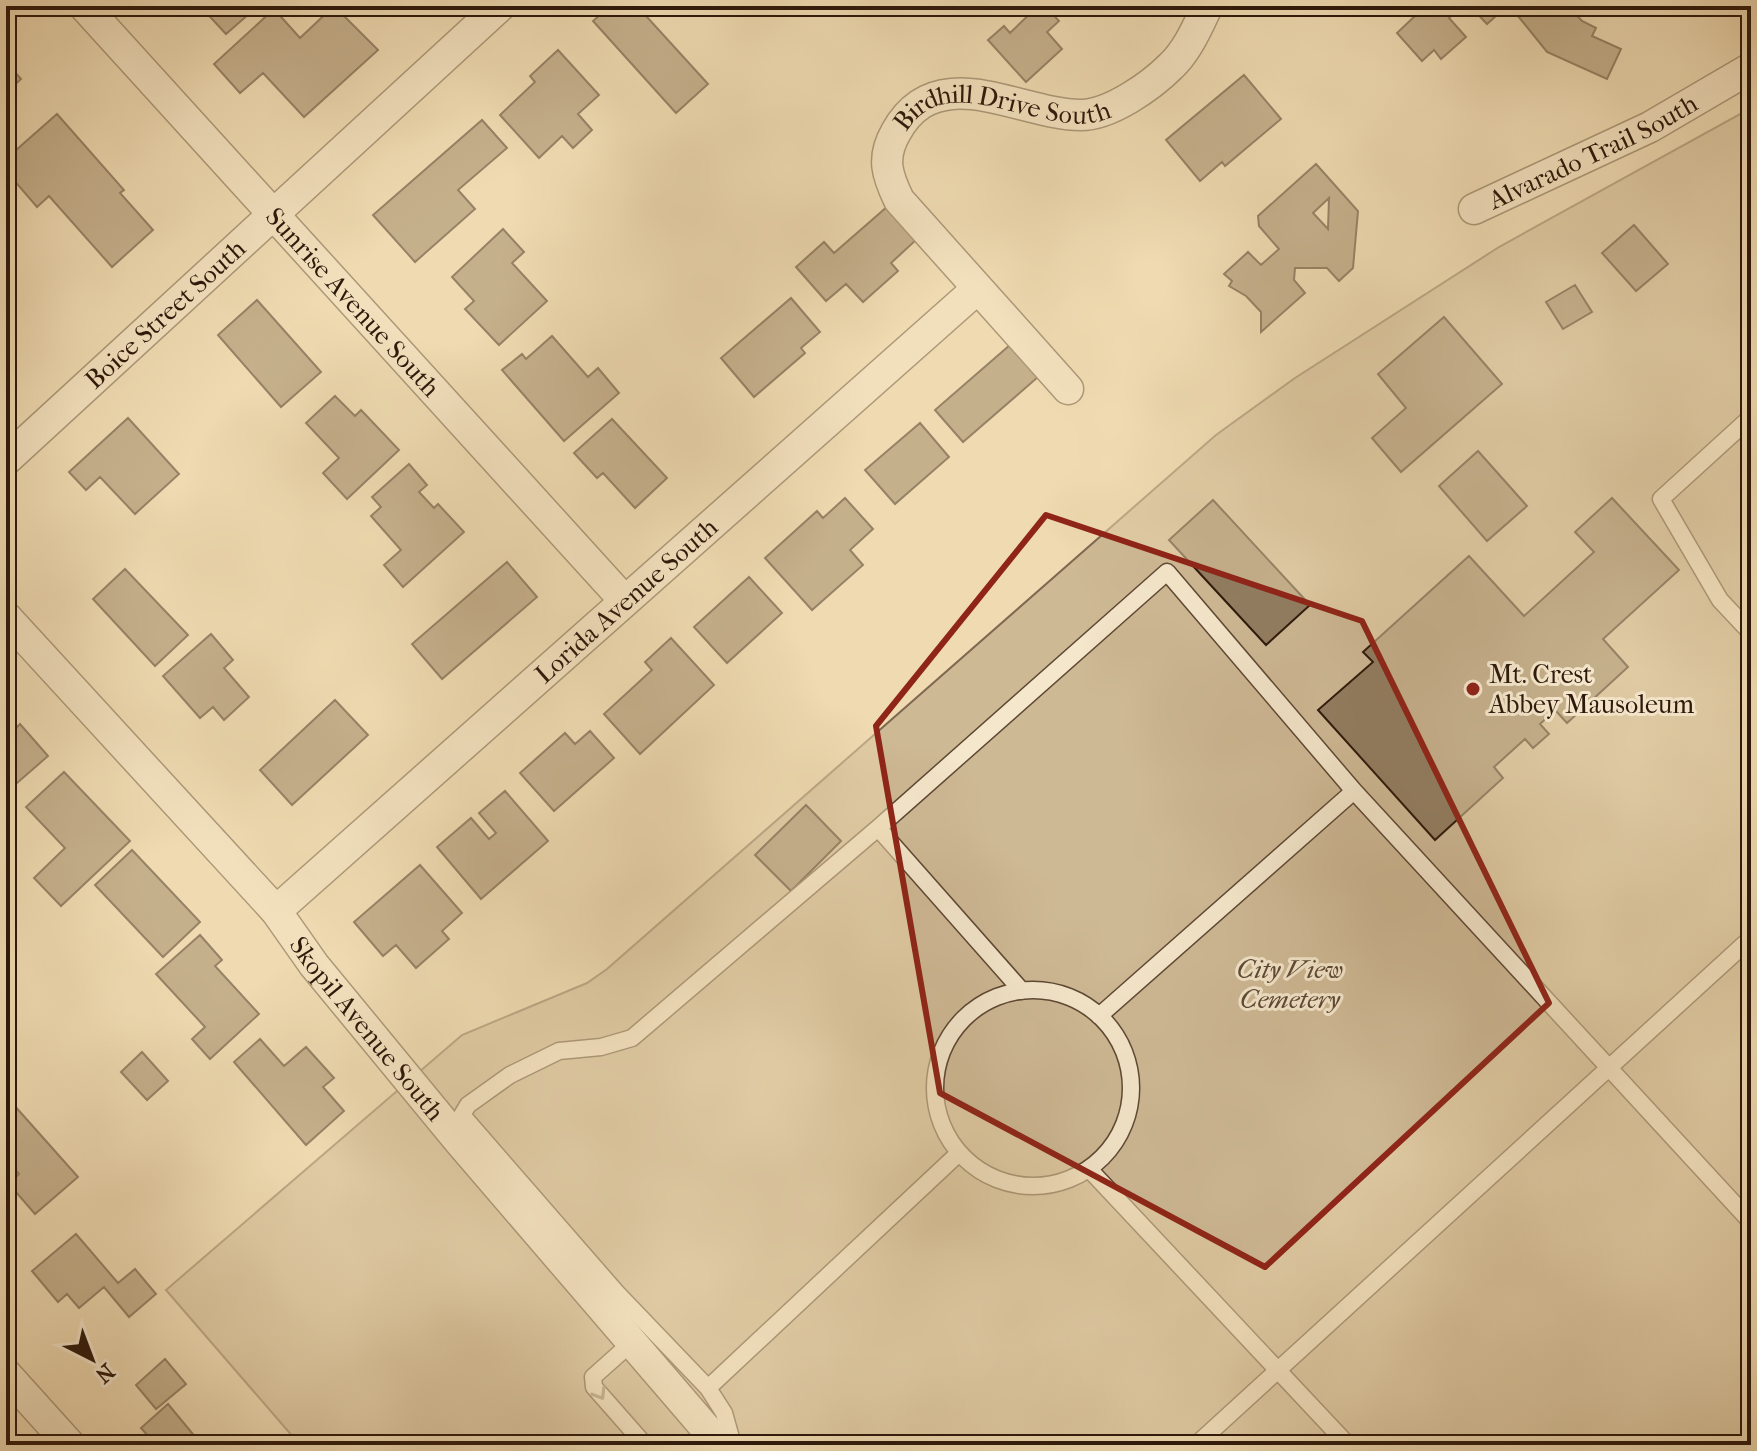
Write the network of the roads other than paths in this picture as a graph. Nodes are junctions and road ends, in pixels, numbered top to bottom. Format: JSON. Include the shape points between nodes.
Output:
{"nodes":[{"id":1,"x":84,"y":6,"type":"edge"},
{"id":2,"x":500,"y":6,"type":"edge"},
{"id":3,"x":1206,"y":9,"type":"dead end"},
{"id":4,"x":1751,"y":68,"type":"edge"},
{"id":5,"x":1474,"y":209,"type":"dead end"},
{"id":6,"x":271,"y":215,"type":"junction"},
{"id":7,"x":977,"y":289,"type":"junction"},
{"id":8,"x":1068,"y":389,"type":"dead end"},
{"id":9,"x":1751,"y":417,"type":"edge"},
{"id":10,"x":6,"y":460,"type":"edge"},
{"id":11,"x":624,"y":600,"type":"junction"},
{"id":12,"x":6,"y":617,"type":"edge"},
{"id":13,"x":1751,"y":633,"type":"edge"},
{"id":14,"x":1354,"y":791,"type":"junction"},
{"id":15,"x":878,"y":828,"type":"junction"},
{"id":16,"x":276,"y":911,"type":"junction"},
{"id":17,"x":1751,"y":938,"type":"edge"},
{"id":18,"x":1022,"y":991,"type":"junction"},
{"id":19,"x":1099,"y":1016,"type":"junction"},
{"id":20,"x":1608,"y":1065,"type":"junction"},
{"id":21,"x":959,"y":1153,"type":"junction"},
{"id":22,"x":1089,"y":1169,"type":"junction"},
{"id":23,"x":1751,"y":1222,"type":"edge"},
{"id":24,"x":630,"y":1344,"type":"junction"},
{"id":25,"x":1278,"y":1369,"type":"junction"},
{"id":26,"x":6,"y":1374,"type":"edge"},
{"id":27,"x":708,"y":1388,"type":"junction"},
{"id":28,"x":70,"y":1445,"type":"edge"},
{"id":29,"x":645,"y":1445,"type":"edge"},
{"id":30,"x":720,"y":1445,"type":"edge"},
{"id":31,"x":733,"y":1445,"type":"edge"},
{"id":32,"x":1196,"y":1445,"type":"edge"},
{"id":33,"x":1348,"y":1445,"type":"edge"}],
"edges":[{"from":1,"to":6,"type":"street","name":"Sunrise Avenue South"},
{"from":2,"to":6,"type":"street","name":"Boice Street South"},
{"from":3,"to":7,"type":"street","name":"Birdhill Drive South","via":[[1172,66],[1109,108],[1081,115],[956,94],[928,99],[902,121],[888,147],[885,172],[899,200]]},
{"from":4,"to":5,"type":"street","name":"Alvarado Trail South","via":[[1650,127]]},
{"from":6,"to":10,"type":"street","name":"Boice Street South"},
{"from":6,"to":11,"type":"street","name":"Sunrise Avenue South"},
{"from":7,"to":8,"type":"street","name":"Birdhill Drive South"},
{"from":7,"to":11,"type":"street","name":"Lorida Avenue South"},
{"from":9,"to":13,"type":"lane","via":[[1661,499],[1720,600]]},
{"from":11,"to":16,"type":"street","name":"Lorida Avenue South"},
{"from":12,"to":16,"type":"street","name":"Skopil Avenue South"},
{"from":14,"to":15,"type":"lane","via":[[1167,572]]},
{"from":14,"to":19,"type":"lane"},
{"from":14,"to":20,"type":"lane"},
{"from":15,"to":18,"type":"lane"},
{"from":15,"to":27,"type":"lane","via":[[632,1038],[559,1051],[510,1075],[462,1115],[616,1292]]},
{"from":16,"to":24,"type":"street","name":"Skopil Avenue South","via":[[324,977]]},
{"from":17,"to":20,"type":"lane"},
{"from":18,"to":19,"type":"lane","via":[[1077,1000]]},
{"from":18,"to":21,"type":"lane","via":[[992,999],[967,1015],[948,1039],[937,1068],[935,1098],[942,1128]]},
{"from":19,"to":22,"type":"lane","via":[[1118,1039],[1129,1066],[1131,1095],[1117,1137]]},
{"from":20,"to":23,"type":"lane"},
{"from":20,"to":25,"type":"lane"},
{"from":21,"to":22,"type":"lane","via":[[980,1172],[1035,1187],[1063,1182]]},
{"from":21,"to":27,"type":"lane"},
{"from":22,"to":25,"type":"lane"},
{"from":24,"to":29,"type":"lane","one_way":true,"via":[[593,1377],[594,1387]]},
{"from":24,"to":30,"type":"street","name":"Skopil Avenue South"},
{"from":25,"to":32,"type":"lane"},
{"from":25,"to":33,"type":"lane"},
{"from":26,"to":28,"type":"street"},
{"from":27,"to":31,"type":"lane","via":[[724,1413]]}]}
